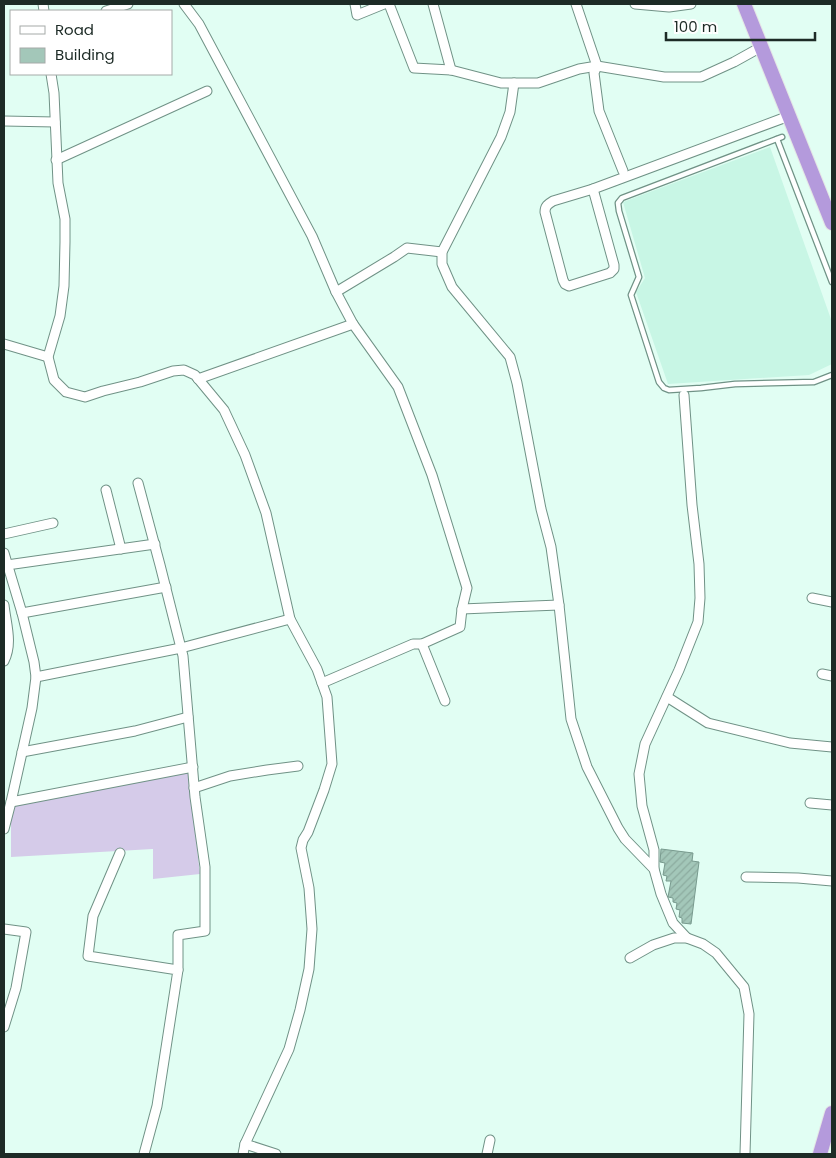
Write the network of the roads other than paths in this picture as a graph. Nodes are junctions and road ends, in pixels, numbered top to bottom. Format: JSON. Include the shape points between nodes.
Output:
{"nodes":[{"id":1,"x":128,"y":4,"type":"edge"},
{"id":2,"x":184,"y":4,"type":"edge"},
{"id":3,"x":355,"y":4,"type":"edge"},
{"id":4,"x":384,"y":4,"type":"edge"},
{"id":5,"x":389,"y":4,"type":"edge"},
{"id":6,"x":432,"y":4,"type":"edge"},
{"id":7,"x":576,"y":4,"type":"edge"},
{"id":8,"x":635,"y":4,"type":"edge"},
{"id":9,"x":691,"y":4,"type":"edge"},
{"id":10,"x":744,"y":4,"type":"edge"},
{"id":11,"x":109,"y":10,"type":"edge"},
{"id":12,"x":761,"y":47,"type":"junction"},
{"id":13,"x":597,"y":66,"type":"junction"},
{"id":14,"x":451,"y":70,"type":"junction"},
{"id":15,"x":52,"y":75,"type":"edge"},
{"id":16,"x":514,"y":83,"type":"junction"},
{"id":17,"x":207,"y":92,"type":"dead end"},
{"id":18,"x":789,"y":116,"type":"junction"},
{"id":19,"x":4,"y":121,"type":"edge"},
{"id":20,"x":55,"y":122,"type":"junction"},
{"id":21,"x":56,"y":160,"type":"junction"},
{"id":22,"x":623,"y":171,"type":"dead end"},
{"id":23,"x":593,"y":188,"type":"junction"},
{"id":24,"x":832,"y":223,"type":"edge"},
{"id":25,"x":442,"y":252,"type":"junction"},
{"id":26,"x":832,"y":282,"type":"edge"},
{"id":27,"x":336,"y":292,"type":"junction"},
{"id":28,"x":353,"y":324,"type":"junction"},
{"id":29,"x":4,"y":344,"type":"edge"},
{"id":30,"x":48,"y":357,"type":"junction"},
{"id":31,"x":832,"y":375,"type":"edge"},
{"id":32,"x":198,"y":379,"type":"junction"},
{"id":33,"x":684,"y":396,"type":"dead end"},
{"id":34,"x":138,"y":483,"type":"dead end"},
{"id":35,"x":106,"y":490,"type":"dead end"},
{"id":36,"x":53,"y":523,"type":"dead end"},
{"id":37,"x":4,"y":534,"type":"edge"},
{"id":38,"x":155,"y":544,"type":"junction"},
{"id":39,"x":121,"y":549,"type":"junction"},
{"id":40,"x":4,"y":553,"type":"edge"},
{"id":41,"x":7,"y":564,"type":"junction"},
{"id":42,"x":166,"y":587,"type":"junction"},
{"id":43,"x":812,"y":598,"type":"dead end"},
{"id":44,"x":832,"y":602,"type":"edge"},
{"id":45,"x":4,"y":605,"type":"edge"},
{"id":46,"x":559,"y":605,"type":"junction"},
{"id":47,"x":462,"y":609,"type":"junction"},
{"id":48,"x":22,"y":614,"type":"junction"},
{"id":49,"x":290,"y":619,"type":"junction"},
{"id":50,"x":6,"y":635,"type":"edge"},
{"id":51,"x":422,"y":644,"type":"junction"},
{"id":52,"x":181,"y":648,"type":"junction"},
{"id":53,"x":4,"y":661,"type":"edge"},
{"id":54,"x":822,"y":674,"type":"dead end"},
{"id":55,"x":832,"y":676,"type":"edge"},
{"id":56,"x":36,"y":677,"type":"junction"},
{"id":57,"x":322,"y":683,"type":"junction"},
{"id":58,"x":667,"y":697,"type":"junction"},
{"id":59,"x":445,"y":701,"type":"dead end"},
{"id":60,"x":188,"y":717,"type":"junction"},
{"id":61,"x":832,"y":747,"type":"edge"},
{"id":62,"x":22,"y":752,"type":"junction"},
{"id":63,"x":298,"y":766,"type":"dead end"},
{"id":64,"x":192,"y":767,"type":"junction"},
{"id":65,"x":194,"y":788,"type":"junction"},
{"id":66,"x":11,"y":802,"type":"junction"},
{"id":67,"x":810,"y":803,"type":"dead end"},
{"id":68,"x":832,"y":805,"type":"edge"},
{"id":69,"x":4,"y":829,"type":"edge"},
{"id":70,"x":120,"y":853,"type":"dead end"},
{"id":71,"x":654,"y":869,"type":"junction"},
{"id":72,"x":746,"y":877,"type":"dead end"},
{"id":73,"x":832,"y":881,"type":"edge"},
{"id":74,"x":4,"y":929,"type":"edge"},
{"id":75,"x":687,"y":938,"type":"junction"},
{"id":76,"x":630,"y":958,"type":"dead end"},
{"id":77,"x":178,"y":970,"type":"junction"},
{"id":78,"x":4,"y":1027,"type":"edge"},
{"id":79,"x":832,"y":1113,"type":"edge"},
{"id":80,"x":829,"y":1138,"type":"edge"},
{"id":81,"x":490,"y":1140,"type":"dead end"},
{"id":82,"x":245,"y":1144,"type":"junction"},
{"id":83,"x":144,"y":1154,"type":"edge"},
{"id":84,"x":243,"y":1154,"type":"edge"},
{"id":85,"x":276,"y":1154,"type":"edge"},
{"id":86,"x":487,"y":1154,"type":"edge"},
{"id":87,"x":744,"y":1154,"type":"edge"},
{"id":88,"x":820,"y":1154,"type":"edge"}],
"edges":[{"from":1,"to":11,"type":"street"},
{"from":2,"to":27,"type":"street","via":[[199,24],[312,236]]},
{"from":3,"to":4,"type":"street","via":[[358,15]]},
{"from":5,"to":14,"type":"street","via":[[414,68]]},
{"from":6,"to":14,"type":"street"},
{"from":7,"to":13,"type":"street"},
{"from":8,"to":9,"type":"street","via":[[669,7]]},
{"from":10,"to":12,"type":"highway"},
{"from":12,"to":13,"type":"street","via":[[701,77],[664,77]]},
{"from":12,"to":18,"type":"highway"},
{"from":13,"to":16,"type":"street","via":[[538,82]]},
{"from":13,"to":22,"type":"street","via":[[594,73],[599,111]]},
{"from":14,"to":16,"type":"street","via":[[501,83]]},
{"from":15,"to":20,"type":"street"},
{"from":16,"to":25,"type":"street","via":[[510,112],[501,137]]},
{"from":17,"to":21,"type":"street"},
{"from":18,"to":23,"type":"street"},
{"from":18,"to":24,"type":"highway"},
{"from":19,"to":20,"type":"street"},
{"from":20,"to":21,"type":"street"},
{"from":21,"to":30,"type":"street","via":[[65,219],[64,286],[60,316]]},
{"from":23,"to":23,"type":"street","via":[[552,201],[544,212],[563,280],[569,286],[614,269]]},
{"from":25,"to":27,"type":"street","via":[[407,248]]},
{"from":25,"to":46,"type":"street","via":[[442,264],[452,287],[510,358],[551,547]]},
{"from":26,"to":31,"type":"lane","via":[[779,138],[622,198],[618,204],[639,277],[631,295],[659,382],[664,388],[814,382]]},
{"from":27,"to":28,"type":"street"},
{"from":28,"to":32,"type":"street"},
{"from":28,"to":47,"type":"street","via":[[398,387],[432,475],[467,588]]},
{"from":29,"to":30,"type":"street"},
{"from":30,"to":32,"type":"street","via":[[54,380],[66,392],[85,397],[172,371],[184,370]]},
{"from":32,"to":49,"type":"street","via":[[224,410],[245,455],[266,513]]},
{"from":33,"to":58,"type":"street","via":[[700,598],[698,622]]},
{"from":34,"to":38,"type":"street"},
{"from":35,"to":39,"type":"street"},
{"from":36,"to":37,"type":"street"},
{"from":38,"to":39,"type":"street"},
{"from":38,"to":42,"type":"street"},
{"from":39,"to":41,"type":"street"},
{"from":40,"to":41,"type":"street"},
{"from":41,"to":48,"type":"street"},
{"from":42,"to":48,"type":"street"},
{"from":42,"to":52,"type":"street"},
{"from":43,"to":44,"type":"street"},
{"from":45,"to":50,"type":"street"},
{"from":46,"to":47,"type":"street"},
{"from":46,"to":71,"type":"street","via":[[571,719],[587,767],[618,828]]},
{"from":47,"to":51,"type":"street","via":[[460,627]]},
{"from":48,"to":56,"type":"street"},
{"from":49,"to":52,"type":"street"},
{"from":49,"to":57,"type":"street"},
{"from":50,"to":53,"type":"street","via":[[9,643]]},
{"from":51,"to":57,"type":"street","via":[[413,644]]},
{"from":51,"to":59,"type":"street"},
{"from":52,"to":56,"type":"street"},
{"from":52,"to":60,"type":"street"},
{"from":54,"to":55,"type":"street"},
{"from":56,"to":62,"type":"street"},
{"from":57,"to":82,"type":"street","via":[[327,697],[332,764],[301,848],[309,888],[312,929],[309,969],[289,1049]]},
{"from":58,"to":61,"type":"street","via":[[708,723],[790,743]]},
{"from":58,"to":71,"type":"street","via":[[646,744],[640,774],[642,806],[654,850]]},
{"from":60,"to":62,"type":"street","via":[[134,731]]},
{"from":60,"to":64,"type":"street"},
{"from":62,"to":66,"type":"street"},
{"from":63,"to":65,"type":"street","via":[[230,776]]},
{"from":64,"to":65,"type":"street"},
{"from":64,"to":66,"type":"street"},
{"from":65,"to":77,"type":"street","via":[[205,868],[205,932],[178,935]]},
{"from":66,"to":69,"type":"street"},
{"from":67,"to":68,"type":"street"},
{"from":70,"to":77,"type":"street","via":[[93,916],[88,956]]},
{"from":71,"to":75,"type":"street","via":[[674,923]]},
{"from":72,"to":73,"type":"street"},
{"from":74,"to":78,"type":"street","via":[[26,932],[16,988]]},
{"from":75,"to":76,"type":"street","via":[[674,938],[653,945]]},
{"from":75,"to":87,"type":"street","via":[[716,953],[744,987],[749,1014]]},
{"from":77,"to":83,"type":"street","via":[[157,1106]]},
{"from":79,"to":80,"type":"highway"},
{"from":80,"to":88,"type":"highway"},
{"from":81,"to":86,"type":"street"},
{"from":82,"to":84,"type":"street"},
{"from":82,"to":85,"type":"street"}]}
